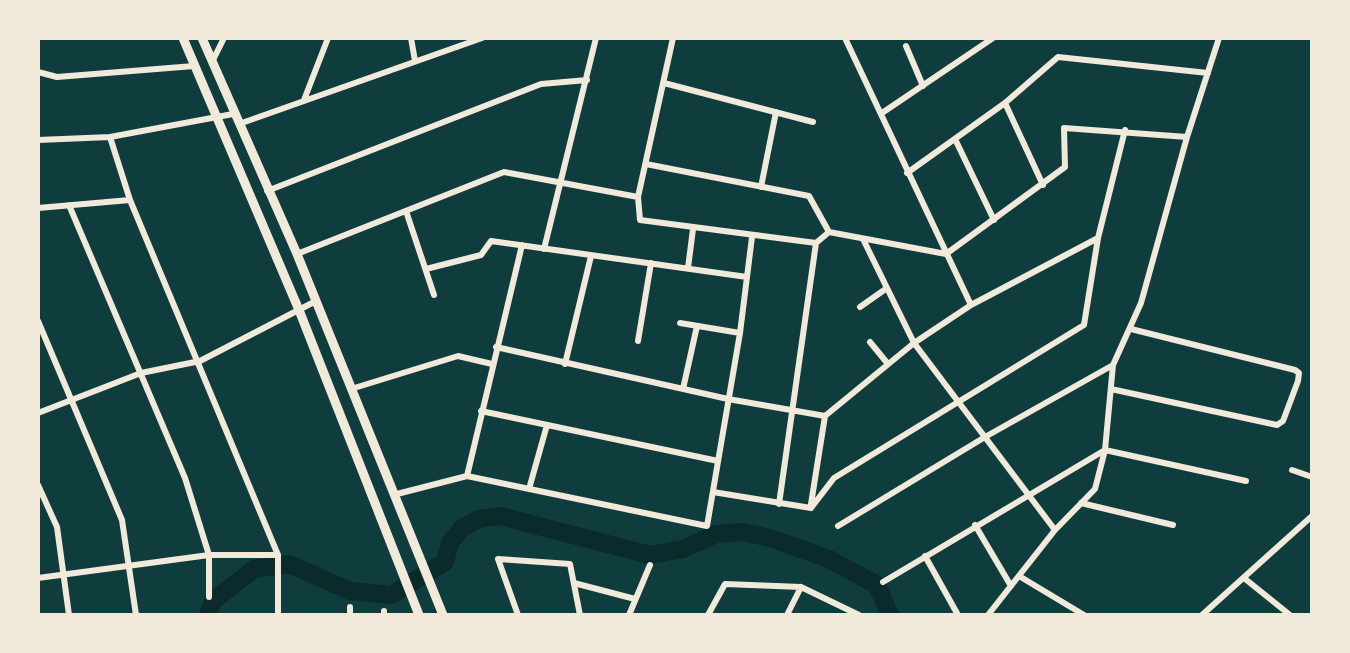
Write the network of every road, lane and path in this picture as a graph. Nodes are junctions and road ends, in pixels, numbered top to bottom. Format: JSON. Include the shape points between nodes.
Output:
{"nodes":[{"id":1,"x":183,"y":38,"type":"edge"},
{"id":2,"x":202,"y":38,"type":"edge"},
{"id":3,"x":224,"y":38,"type":"edge"},
{"id":4,"x":328,"y":38,"type":"edge"},
{"id":5,"x":411,"y":38,"type":"edge"},
{"id":6,"x":482,"y":38,"type":"edge"},
{"id":7,"x":596,"y":38,"type":"edge"},
{"id":8,"x":673,"y":38,"type":"edge"},
{"id":9,"x":845,"y":38,"type":"edge"},
{"id":10,"x":993,"y":38,"type":"edge"},
{"id":11,"x":1219,"y":38,"type":"edge"},
{"id":12,"x":906,"y":46,"type":"dead end"},
{"id":13,"x":415,"y":61,"type":"junction"},
{"id":14,"x":212,"y":62,"type":"junction"},
{"id":15,"x":194,"y":66,"type":"junction"},
{"id":16,"x":38,"y":72,"type":"edge"},
{"id":17,"x":1208,"y":73,"type":"junction"},
{"id":18,"x":587,"y":80,"type":"junction"},
{"id":19,"x":664,"y":83,"type":"junction"},
{"id":20,"x":923,"y":86,"type":"junction"},
{"id":21,"x":304,"y":100,"type":"junction"},
{"id":22,"x":1005,"y":103,"type":"junction"},
{"id":23,"x":776,"y":112,"type":"junction"},
{"id":24,"x":882,"y":113,"type":"junction"},
{"id":25,"x":233,"y":114,"type":"junction"},
{"id":26,"x":216,"y":117,"type":"junction"},
{"id":27,"x":813,"y":122,"type":"dead end"},
{"id":28,"x":239,"y":124,"type":"junction"},
{"id":29,"x":1125,"y":130,"type":"junction"},
{"id":30,"x":110,"y":137,"type":"junction"},
{"id":31,"x":1187,"y":137,"type":"junction"},
{"id":32,"x":955,"y":139,"type":"junction"},
{"id":33,"x":38,"y":140,"type":"edge"},
{"id":34,"x":646,"y":164,"type":"junction"},
{"id":35,"x":907,"y":173,"type":"junction"},
{"id":36,"x":563,"y":184,"type":"junction"},
{"id":37,"x":1043,"y":185,"type":"junction"},
{"id":38,"x":761,"y":187,"type":"junction"},
{"id":39,"x":267,"y":191,"type":"junction"},
{"id":40,"x":638,"y":197,"type":"junction"},
{"id":41,"x":130,"y":200,"type":"junction"},
{"id":42,"x":69,"y":205,"type":"junction"},
{"id":43,"x":38,"y":208,"type":"edge"},
{"id":44,"x":406,"y":211,"type":"junction"},
{"id":45,"x":994,"y":220,"type":"junction"},
{"id":46,"x":693,"y":229,"type":"junction"},
{"id":47,"x":829,"y":232,"type":"junction"},
{"id":48,"x":752,"y":237,"type":"junction"},
{"id":49,"x":1098,"y":238,"type":"junction"},
{"id":50,"x":863,"y":239,"type":"junction"},
{"id":51,"x":816,"y":243,"type":"junction"},
{"id":52,"x":522,"y":245,"type":"junction"},
{"id":53,"x":544,"y":249,"type":"junction"},
{"id":54,"x":297,"y":254,"type":"junction"},
{"id":55,"x":946,"y":254,"type":"junction"},
{"id":56,"x":591,"y":256,"type":"junction"},
{"id":57,"x":651,"y":263,"type":"junction"},
{"id":58,"x":688,"y":268,"type":"junction"},
{"id":59,"x":426,"y":269,"type":"junction"},
{"id":60,"x":747,"y":277,"type":"junction"},
{"id":61,"x":887,"y":288,"type":"junction"},
{"id":62,"x":434,"y":295,"type":"dead end"},
{"id":63,"x":316,"y":301,"type":"junction"},
{"id":64,"x":971,"y":305,"type":"junction"},
{"id":65,"x":860,"y":307,"type":"dead end"},
{"id":66,"x":299,"y":310,"type":"junction"},
{"id":67,"x":38,"y":321,"type":"edge"},
{"id":68,"x":680,"y":323,"type":"dead end"},
{"id":69,"x":697,"y":326,"type":"junction"},
{"id":70,"x":1131,"y":329,"type":"junction"},
{"id":71,"x":740,"y":333,"type":"junction"},
{"id":72,"x":638,"y":341,"type":"dead end"},
{"id":73,"x":870,"y":342,"type":"dead end"},
{"id":74,"x":914,"y":343,"type":"junction"},
{"id":75,"x":496,"y":347,"type":"junction"},
{"id":76,"x":200,"y":361,"type":"junction"},
{"id":77,"x":492,"y":364,"type":"junction"},
{"id":78,"x":565,"y":364,"type":"junction"},
{"id":79,"x":888,"y":364,"type":"junction"},
{"id":80,"x":1113,"y":365,"type":"junction"},
{"id":81,"x":141,"y":373,"type":"junction"},
{"id":82,"x":351,"y":389,"type":"junction"},
{"id":83,"x":683,"y":389,"type":"junction"},
{"id":84,"x":1111,"y":389,"type":"junction"},
{"id":85,"x":728,"y":399,"type":"junction"},
{"id":86,"x":72,"y":402,"type":"junction"},
{"id":87,"x":958,"y":402,"type":"junction"},
{"id":88,"x":481,"y":411,"type":"junction"},
{"id":89,"x":792,"y":411,"type":"junction"},
{"id":90,"x":38,"y":413,"type":"edge"},
{"id":91,"x":825,"y":416,"type":"junction"},
{"id":92,"x":547,"y":425,"type":"junction"},
{"id":93,"x":985,"y":437,"type":"junction"},
{"id":94,"x":1105,"y":450,"type":"junction"},
{"id":95,"x":718,"y":461,"type":"junction"},
{"id":96,"x":1292,"y":470,"type":"dead end"},
{"id":97,"x":467,"y":476,"type":"junction"},
{"id":98,"x":1312,"y":477,"type":"edge"},
{"id":99,"x":1246,"y":481,"type":"dead end"},
{"id":100,"x":38,"y":485,"type":"edge"},
{"id":101,"x":529,"y":489,"type":"junction"},
{"id":102,"x":713,"y":492,"type":"junction"},
{"id":103,"x":1027,"y":493,"type":"junction"},
{"id":104,"x":393,"y":495,"type":"junction"},
{"id":105,"x":1081,"y":503,"type":"junction"},
{"id":106,"x":779,"y":504,"type":"junction"},
{"id":107,"x":811,"y":508,"type":"junction"},
{"id":108,"x":1312,"y":516,"type":"edge"},
{"id":109,"x":975,"y":525,"type":"junction"},
{"id":110,"x":1173,"y":525,"type":"dead end"},
{"id":111,"x":838,"y":526,"type":"dead end"},
{"id":112,"x":1055,"y":530,"type":"junction"},
{"id":113,"x":209,"y":555,"type":"junction"},
{"id":114,"x":925,"y":556,"type":"junction"},
{"id":115,"x":278,"y":559,"type":"junction"},
{"id":116,"x":650,"y":565,"type":"dead end"},
{"id":117,"x":129,"y":567,"type":"junction"},
{"id":118,"x":64,"y":574,"type":"junction"},
{"id":119,"x":1019,"y":576,"type":"junction"},
{"id":120,"x":38,"y":578,"type":"edge"},
{"id":121,"x":1244,"y":578,"type":"junction"},
{"id":122,"x":883,"y":582,"type":"dead end"},
{"id":123,"x":574,"y":583,"type":"junction"},
{"id":124,"x":1011,"y":586,"type":"junction"},
{"id":125,"x":801,"y":587,"type":"junction"},
{"id":126,"x":209,"y":597,"type":"dead end"},
{"id":127,"x":635,"y":599,"type":"junction"},
{"id":128,"x":1281,"y":612,"type":"edge"},
{"id":129,"x":69,"y":615,"type":"edge"},
{"id":130,"x":136,"y":615,"type":"edge"},
{"id":131,"x":278,"y":615,"type":"edge"},
{"id":132,"x":419,"y":615,"type":"edge"},
{"id":133,"x":443,"y":615,"type":"edge"},
{"id":134,"x":518,"y":615,"type":"edge"},
{"id":135,"x":580,"y":615,"type":"edge"},
{"id":136,"x":629,"y":615,"type":"edge"},
{"id":137,"x":708,"y":615,"type":"edge"},
{"id":138,"x":787,"y":615,"type":"edge"},
{"id":139,"x":859,"y":615,"type":"edge"},
{"id":140,"x":958,"y":615,"type":"edge"},
{"id":141,"x":988,"y":615,"type":"edge"},
{"id":142,"x":1084,"y":615,"type":"edge"},
{"id":143,"x":1202,"y":615,"type":"edge"},
{"id":144,"x":1290,"y":615,"type":"edge"}],
"edges":[{"from":1,"to":15,"type":"main road"},
{"from":2,"to":14,"type":"main road"},
{"from":3,"to":14,"type":"street"},
{"from":4,"to":21,"type":"street"},
{"from":5,"to":13,"type":"street"},
{"from":6,"to":13,"type":"street"},
{"from":7,"to":18,"type":"street"},
{"from":8,"to":19,"type":"street"},
{"from":9,"to":24,"type":"street"},
{"from":10,"to":20,"type":"street"},
{"from":11,"to":17,"type":"street"},
{"from":12,"to":20,"type":"street"},
{"from":13,"to":21,"type":"street"},
{"from":14,"to":25,"type":"main road"},
{"from":15,"to":16,"type":"street","via":[[57,77]]},
{"from":15,"to":26,"type":"main road"},
{"from":17,"to":22,"type":"street","via":[[1058,57]]},
{"from":17,"to":31,"type":"street"},
{"from":18,"to":36,"type":"street"},
{"from":18,"to":39,"type":"street","via":[[541,84]]},
{"from":19,"to":23,"type":"street"},
{"from":19,"to":34,"type":"street"},
{"from":20,"to":24,"type":"street"},
{"from":21,"to":28,"type":"street"},
{"from":22,"to":32,"type":"street"},
{"from":22,"to":37,"type":"street"},
{"from":23,"to":27,"type":"street"},
{"from":23,"to":38,"type":"street"},
{"from":24,"to":35,"type":"street"},
{"from":25,"to":26,"type":"street"},
{"from":25,"to":28,"type":"main road"},
{"from":26,"to":30,"type":"street"},
{"from":26,"to":66,"type":"main road"},
{"from":28,"to":39,"type":"main road"},
{"from":29,"to":31,"type":"street"},
{"from":29,"to":37,"type":"street","via":[[1064,128],[1065,167]]},
{"from":29,"to":49,"type":"street"},
{"from":30,"to":33,"type":"street"},
{"from":30,"to":41,"type":"street"},
{"from":31,"to":70,"type":"street"},
{"from":32,"to":35,"type":"street"},
{"from":32,"to":45,"type":"street"},
{"from":34,"to":38,"type":"street"},
{"from":34,"to":40,"type":"street"},
{"from":35,"to":55,"type":"street"},
{"from":36,"to":40,"type":"street"},
{"from":36,"to":44,"type":"street","via":[[504,172]]},
{"from":36,"to":53,"type":"street"},
{"from":37,"to":45,"type":"street"},
{"from":38,"to":47,"type":"street","via":[[809,196]]},
{"from":39,"to":54,"type":"main road"},
{"from":40,"to":46,"type":"street","via":[[640,220]]},
{"from":41,"to":42,"type":"street"},
{"from":41,"to":76,"type":"street"},
{"from":42,"to":43,"type":"street"},
{"from":42,"to":81,"type":"street"},
{"from":44,"to":54,"type":"street"},
{"from":44,"to":59,"type":"street"},
{"from":45,"to":55,"type":"street"},
{"from":46,"to":48,"type":"street"},
{"from":46,"to":58,"type":"street"},
{"from":47,"to":50,"type":"street"},
{"from":47,"to":51,"type":"street"},
{"from":48,"to":51,"type":"street"},
{"from":48,"to":60,"type":"street"},
{"from":49,"to":64,"type":"street"},
{"from":49,"to":87,"type":"street","via":[[1084,325]]},
{"from":50,"to":55,"type":"street"},
{"from":50,"to":61,"type":"street"},
{"from":51,"to":89,"type":"street"},
{"from":52,"to":53,"type":"street"},
{"from":52,"to":59,"type":"street","via":[[491,241],[481,255]]},
{"from":52,"to":75,"type":"street"},
{"from":53,"to":56,"type":"street"},
{"from":54,"to":63,"type":"main road"},
{"from":55,"to":64,"type":"street"},
{"from":56,"to":57,"type":"street"},
{"from":56,"to":78,"type":"street"},
{"from":57,"to":58,"type":"street"},
{"from":57,"to":72,"type":"street"},
{"from":58,"to":60,"type":"street"},
{"from":59,"to":62,"type":"street"},
{"from":60,"to":71,"type":"street"},
{"from":61,"to":65,"type":"street"},
{"from":61,"to":74,"type":"street"},
{"from":63,"to":66,"type":"street"},
{"from":63,"to":82,"type":"main road"},
{"from":64,"to":74,"type":"street"},
{"from":66,"to":76,"type":"street"},
{"from":66,"to":132,"type":"main road"},
{"from":67,"to":86,"type":"street"},
{"from":68,"to":69,"type":"street"},
{"from":69,"to":71,"type":"street"},
{"from":69,"to":83,"type":"street"},
{"from":70,"to":80,"type":"street"},
{"from":70,"to":84,"type":"street","via":[[1295,370],[1300,376],[1277,425]]},
{"from":71,"to":85,"type":"street"},
{"from":73,"to":79,"type":"street"},
{"from":74,"to":79,"type":"street"},
{"from":74,"to":87,"type":"street"},
{"from":75,"to":77,"type":"street"},
{"from":75,"to":78,"type":"street"},
{"from":76,"to":81,"type":"street"},
{"from":76,"to":115,"type":"street"},
{"from":77,"to":82,"type":"street","via":[[458,356]]},
{"from":77,"to":88,"type":"street"},
{"from":78,"to":83,"type":"street"},
{"from":79,"to":91,"type":"street"},
{"from":80,"to":84,"type":"street"},
{"from":80,"to":93,"type":"street"},
{"from":81,"to":86,"type":"street"},
{"from":81,"to":113,"type":"street","via":[[185,478]]},
{"from":82,"to":104,"type":"main road"},
{"from":83,"to":85,"type":"street"},
{"from":84,"to":94,"type":"street"},
{"from":85,"to":89,"type":"street"},
{"from":85,"to":95,"type":"street"},
{"from":86,"to":90,"type":"street"},
{"from":86,"to":117,"type":"street","via":[[122,520]]},
{"from":87,"to":93,"type":"street"},
{"from":87,"to":107,"type":"street","via":[[834,478]]},
{"from":88,"to":92,"type":"street"},
{"from":88,"to":97,"type":"street"},
{"from":89,"to":91,"type":"street"},
{"from":89,"to":106,"type":"street"},
{"from":91,"to":107,"type":"street"},
{"from":92,"to":95,"type":"street"},
{"from":92,"to":101,"type":"street"},
{"from":93,"to":103,"type":"street"},
{"from":93,"to":111,"type":"street"},
{"from":94,"to":99,"type":"street"},
{"from":94,"to":103,"type":"street"},
{"from":94,"to":105,"type":"street","via":[[1095,489]]},
{"from":95,"to":102,"type":"street"},
{"from":96,"to":98,"type":"street"},
{"from":97,"to":101,"type":"street"},
{"from":97,"to":104,"type":"street"},
{"from":100,"to":118,"type":"street","via":[[57,527]]},
{"from":101,"to":102,"type":"street","via":[[707,526]]},
{"from":102,"to":106,"type":"street"},
{"from":103,"to":109,"type":"street"},
{"from":103,"to":112,"type":"street"},
{"from":104,"to":133,"type":"main road"},
{"from":105,"to":110,"type":"street"},
{"from":105,"to":112,"type":"street"},
{"from":106,"to":107,"type":"street"},
{"from":108,"to":121,"type":"street"},
{"from":109,"to":114,"type":"street"},
{"from":109,"to":124,"type":"street"},
{"from":112,"to":119,"type":"street"},
{"from":113,"to":115,"type":"street"},
{"from":113,"to":117,"type":"street"},
{"from":113,"to":126,"type":"street"},
{"from":114,"to":122,"type":"street"},
{"from":114,"to":140,"type":"street"},
{"from":115,"to":131,"type":"street"},
{"from":116,"to":127,"type":"street"},
{"from":117,"to":118,"type":"street"},
{"from":117,"to":130,"type":"street"},
{"from":118,"to":120,"type":"street"},
{"from":118,"to":129,"type":"street"},
{"from":119,"to":124,"type":"street"},
{"from":119,"to":142,"type":"street"},
{"from":121,"to":128,"type":"street"},
{"from":121,"to":143,"type":"street"},
{"from":123,"to":127,"type":"street"},
{"from":123,"to":134,"type":"street","via":[[570,564],[498,559]]},
{"from":123,"to":135,"type":"street"},
{"from":124,"to":141,"type":"street"},
{"from":125,"to":137,"type":"street","via":[[725,584]]},
{"from":125,"to":138,"type":"street"},
{"from":125,"to":139,"type":"street"},
{"from":127,"to":136,"type":"street"},
{"from":128,"to":144,"type":"street"}]}
